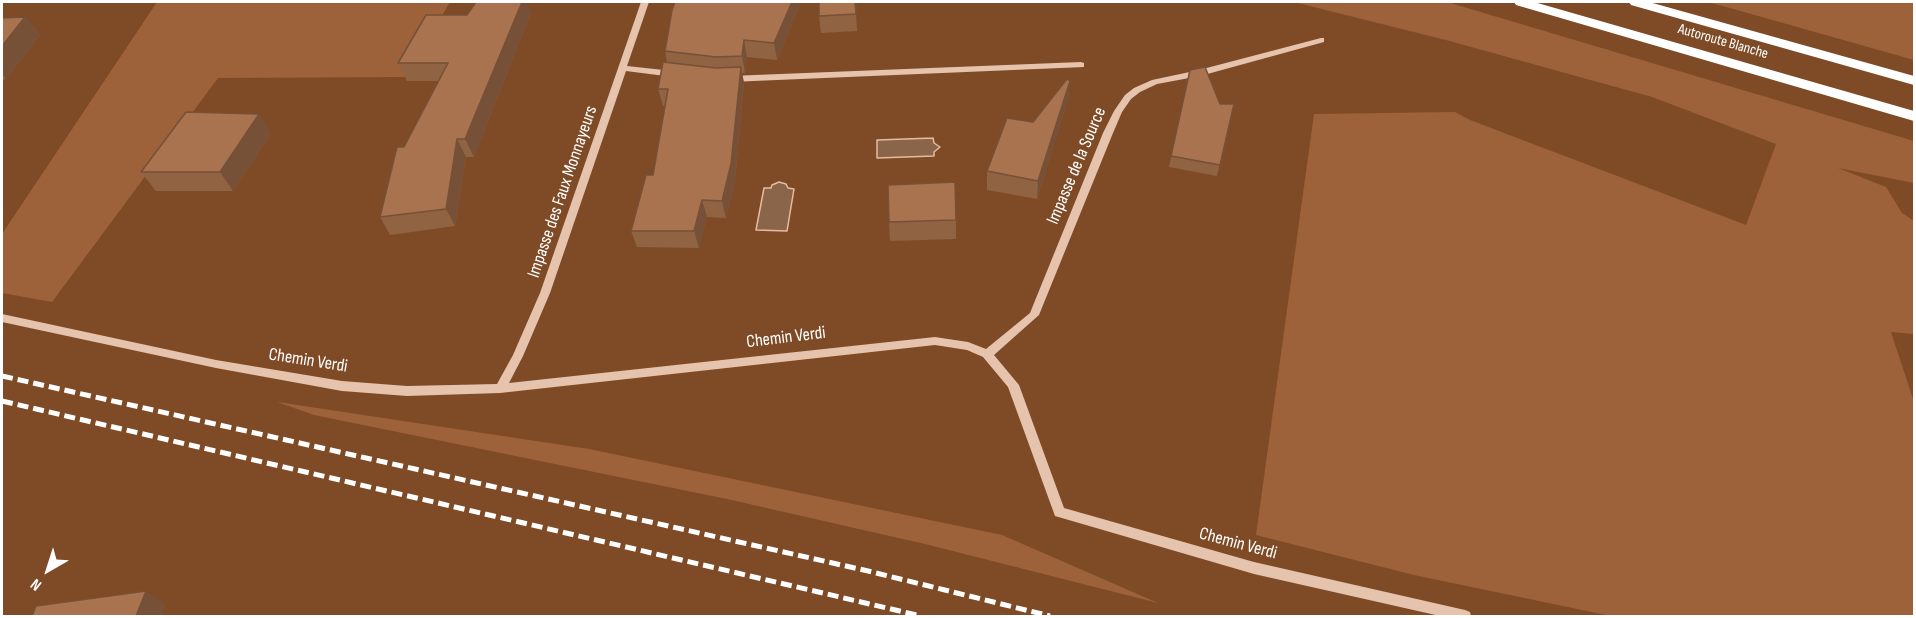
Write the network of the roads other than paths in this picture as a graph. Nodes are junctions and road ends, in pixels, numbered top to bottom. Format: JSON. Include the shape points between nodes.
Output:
{"nodes":[{"id":1,"x":645,"y":2,"type":"edge"},
{"id":2,"x":1521,"y":2,"type":"edge"},
{"id":3,"x":1636,"y":2,"type":"edge"},
{"id":4,"x":1321,"y":40,"type":"dead end"},
{"id":5,"x":1081,"y":65,"type":"dead end"},
{"id":6,"x":624,"y":68,"type":"junction"},
{"id":7,"x":688,"y":75,"type":"edge"},
{"id":8,"x":720,"y":79,"type":"edge"},
{"id":9,"x":1914,"y":81,"type":"edge"},
{"id":10,"x":1914,"y":116,"type":"edge"},
{"id":11,"x":2,"y":318,"type":"edge"},
{"id":12,"x":987,"y":354,"type":"junction"},
{"id":13,"x":500,"y":388,"type":"junction"},
{"id":14,"x":1465,"y":616,"type":"edge"}],
"edges":[{"from":1,"to":6,"type":"street","name":"Impasse des Faux Monnayeurs"},
{"from":2,"to":10,"type":"highway","name":"Autoroute Blanche"},
{"from":3,"to":9,"type":"highway","name":"Autoroute Blanche"},
{"from":4,"to":12,"type":"street","name":"Impasse de la Source","via":[[1155,82],[1128,97],[1108,134],[1034,315]]},
{"from":5,"to":8,"type":"street"},
{"from":6,"to":7,"type":"street"},
{"from":6,"to":13,"type":"street","name":"Impasse des Faux Monnayeurs","via":[[545,292]]},
{"from":11,"to":13,"type":"street","name":"Chemin Verdi","via":[[216,364],[342,386],[407,391]]},
{"from":12,"to":13,"type":"street","name":"Chemin Verdi","via":[[968,346],[935,341]]},
{"from":12,"to":14,"type":"street","name":"Chemin Verdi","via":[[1013,385],[1059,512],[1254,568]]}]}
